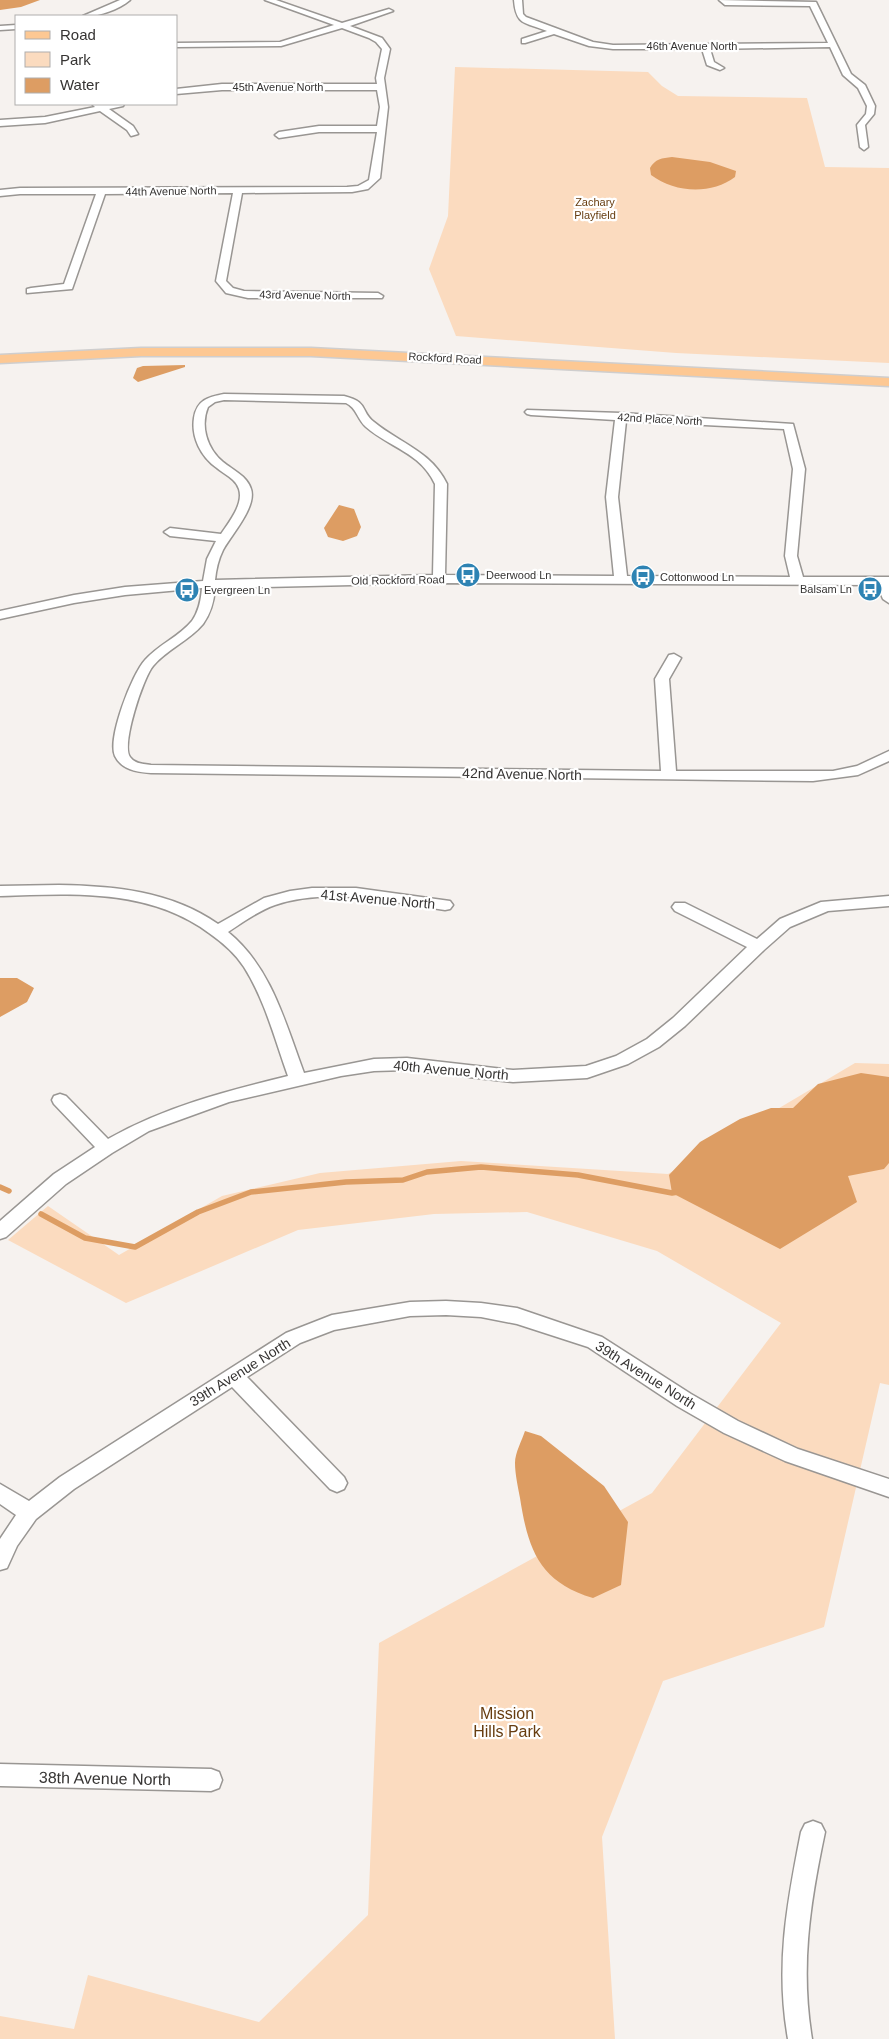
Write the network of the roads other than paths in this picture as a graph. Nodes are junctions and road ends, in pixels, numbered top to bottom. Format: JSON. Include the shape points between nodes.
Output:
{"nodes":[{"id":1,"x":126,"y":0,"type":"edge"},
{"id":2,"x":269,"y":0,"type":"edge"},
{"id":3,"x":518,"y":0,"type":"edge"},
{"id":4,"x":724,"y":1,"type":"edge"},
{"id":5,"x":389,"y":11,"type":"dead end"},
{"id":6,"x":90,"y":15,"type":"edge"},
{"id":7,"x":343,"y":26,"type":"junction"},
{"id":8,"x":15,"y":27,"type":"edge"},
{"id":9,"x":0,"y":28,"type":"edge"},
{"id":10,"x":554,"y":31,"type":"junction"},
{"id":11,"x":525,"y":41,"type":"dead end"},
{"id":12,"x":178,"y":45,"type":"edge"},
{"id":13,"x":832,"y":45,"type":"junction"},
{"id":14,"x":704,"y":46,"type":"junction"},
{"id":15,"x":720,"y":68,"type":"dead end"},
{"id":16,"x":380,"y":87,"type":"junction"},
{"id":17,"x":178,"y":92,"type":"edge"},
{"id":18,"x":99,"y":106,"type":"edge"},
{"id":19,"x":0,"y":123,"type":"edge"},
{"id":20,"x":381,"y":128,"type":"junction"},
{"id":21,"x":134,"y":134,"type":"dead end"},
{"id":22,"x":279,"y":135,"type":"dead end"},
{"id":23,"x":864,"y":146,"type":"dead end"},
{"id":24,"x":238,"y":190,"type":"junction"},
{"id":25,"x":102,"y":192,"type":"junction"},
{"id":26,"x":0,"y":193,"type":"edge"},
{"id":27,"x":31,"y":291,"type":"dead end"},
{"id":28,"x":232,"y":291,"type":"joint"},
{"id":29,"x":378,"y":296,"type":"dead end"},
{"id":30,"x":0,"y":349,"type":"edge"},
{"id":31,"x":0,"y":359,"type":"edge"},
{"id":32,"x":889,"y":372,"type":"edge"},
{"id":33,"x":889,"y":382,"type":"edge"},
{"id":34,"x":531,"y":412,"type":"dead end"},
{"id":35,"x":620,"y":416,"type":"junction"},
{"id":36,"x":789,"y":426,"type":"joint"},
{"id":37,"x":170,"y":532,"type":"dead end"},
{"id":38,"x":223,"y":538,"type":"junction"},
{"id":39,"x":439,"y":579,"type":"junction"},
{"id":40,"x":621,"y":580,"type":"junction"},
{"id":41,"x":886,"y":581,"type":"edge"},
{"id":42,"x":798,"y":582,"type":"junction"},
{"id":43,"x":210,"y":584,"type":"junction"},
{"id":44,"x":889,"y":599,"type":"edge"},
{"id":45,"x":0,"y":615,"type":"edge"},
{"id":46,"x":674,"y":658,"type":"dead end"},
{"id":47,"x":889,"y":755,"type":"edge"},
{"id":48,"x":669,"y":776,"type":"junction"},
{"id":49,"x":0,"y":891,"type":"edge"},
{"id":50,"x":889,"y":901,"type":"edge"},
{"id":51,"x":445,"y":905,"type":"dead end"},
{"id":52,"x":680,"y":907,"type":"dead end"},
{"id":53,"x":218,"y":931,"type":"junction"},
{"id":54,"x":758,"y":946,"type":"junction"},
{"id":55,"x":298,"y":1080,"type":"junction"},
{"id":56,"x":60,"y":1100,"type":"dead end"},
{"id":57,"x":106,"y":1148,"type":"junction"},
{"id":58,"x":0,"y":1232,"type":"edge"},
{"id":59,"x":233,"y":1376,"type":"junction"},
{"id":60,"x":337,"y":1483,"type":"dead end"},
{"id":61,"x":889,"y":1488,"type":"edge"},
{"id":62,"x":0,"y":1493,"type":"edge"},
{"id":63,"x":29,"y":1513,"type":"junction"},
{"id":64,"x":0,"y":1561,"type":"edge"},
{"id":65,"x":0,"y":1775,"type":"edge"},
{"id":66,"x":210,"y":1780,"type":"dead end"},
{"id":67,"x":813,"y":1832,"type":"dead end"},
{"id":68,"x":800,"y":2039,"type":"edge"}],
"edges":[{"from":1,"to":6,"type":"street"},
{"from":2,"to":7,"type":"street"},
{"from":3,"to":10,"type":"street","name":"46th Avenue North","via":[[518,15]]},
{"from":4,"to":13,"type":"street","via":[[813,4]]},
{"from":5,"to":7,"type":"street"},
{"from":7,"to":12,"type":"street","via":[[281,44]]},
{"from":7,"to":16,"type":"street","via":[[372,36],[386,49]]},
{"from":8,"to":9,"type":"street"},
{"from":10,"to":11,"type":"street"},
{"from":10,"to":14,"type":"street","name":"46th Avenue North","via":[[604,46]]},
{"from":13,"to":14,"type":"street","name":"46th Avenue North"},
{"from":13,"to":23,"type":"street","via":[[847,75],[862,87],[871,106],[870,114],[861,125]]},
{"from":14,"to":15,"type":"street","via":[[710,62]]},
{"from":16,"to":17,"type":"street","name":"45th Avenue North","via":[[222,87]]},
{"from":16,"to":20,"type":"street","via":[[384,107]]},
{"from":18,"to":19,"type":"street","via":[[44,120]]},
{"from":18,"to":21,"type":"street"},
{"from":20,"to":22,"type":"street","via":[[319,129]]},
{"from":20,"to":24,"type":"street","name":"44th Avenue North","via":[[374,181],[358,188]]},
{"from":24,"to":25,"type":"street","name":"44th Avenue North"},
{"from":24,"to":28,"type":"street","via":[[221,280],[225,288]]},
{"from":25,"to":26,"type":"street","name":"44th Avenue North"},
{"from":25,"to":27,"type":"street","via":[[68,288]]},
{"from":28,"to":29,"type":"street","name":"43rd Avenue North"},
{"from":30,"to":32,"type":"main road","name":"Rockford Road","via":[[134,343],[313,343]]},
{"from":31,"to":33,"type":"main road","name":"Rockford Road","via":[[188,351],[345,353]]},
{"from":34,"to":35,"type":"street","name":"42nd Place North"},
{"from":35,"to":36,"type":"street","name":"42nd Place North"},
{"from":35,"to":40,"type":"street","via":[[612,497]]},
{"from":36,"to":42,"type":"street","via":[[799,469],[791,556]]},
{"from":37,"to":38,"type":"street"},
{"from":38,"to":39,"type":"street","via":[[242,511],[246,489],[205,449],[199,419],[203,404],[224,398],[344,398],[359,405],[369,424],[423,459],[439,475],[442,484]]},
{"from":38,"to":43,"type":"street","via":[[208,574]]},
{"from":39,"to":40,"type":"street","name":"Old Rockford Road"},
{"from":39,"to":43,"type":"street","name":"Old Rockford Road"},
{"from":40,"to":42,"type":"street","name":"Old Rockford Road"},
{"from":41,"to":42,"type":"street","name":"Old Rockford Road"},
{"from":41,"to":44,"type":"street"},
{"from":43,"to":45,"type":"street","name":"Old Rockford Road","via":[[74,598]]},
{"from":43,"to":48,"type":"street","name":"42nd Avenue North","via":[[210,595],[199,621],[145,666],[132,695],[120,750],[127,763],[136,767]]},
{"from":46,"to":48,"type":"street","via":[[662,679]]},
{"from":47,"to":48,"type":"street","name":"42nd Avenue North","via":[[856,772],[836,776]]},
{"from":49,"to":53,"type":"street","via":[[70,889],[137,895],[194,914]]},
{"from":50,"to":54,"type":"street","name":"40th Avenue North","via":[[834,905],[804,914],[785,923]]},
{"from":51,"to":53,"type":"street","name":"41st Avenue North","via":[[316,892],[267,903]]},
{"from":52,"to":54,"type":"street"},
{"from":53,"to":55,"type":"street","via":[[252,967],[271,1006]]},
{"from":54,"to":55,"type":"street","name":"40th Avenue North","via":[[653,1043],[622,1060],[587,1072],[513,1076],[406,1064],[374,1065]]},
{"from":55,"to":57,"type":"street","name":"40th Avenue North","via":[[185,1111],[144,1127]]},
{"from":56,"to":57,"type":"street"},
{"from":57,"to":58,"type":"street","name":"40th Avenue North","via":[[60,1179]]},
{"from":59,"to":60,"type":"street"},
{"from":59,"to":61,"type":"street","name":"39th Avenue North","via":[[293,1338],[332,1323],[410,1309],[482,1310],[517,1316],[595,1342],[731,1427],[783,1452]]},
{"from":59,"to":63,"type":"street","name":"39th Avenue North","via":[[67,1483]]},
{"from":62,"to":63,"type":"street"},
{"from":63,"to":64,"type":"street","name":"39th Avenue North"},
{"from":65,"to":66,"type":"street","name":"38th Avenue North"},
{"from":67,"to":68,"type":"street","via":[[792,1960]]}]}
